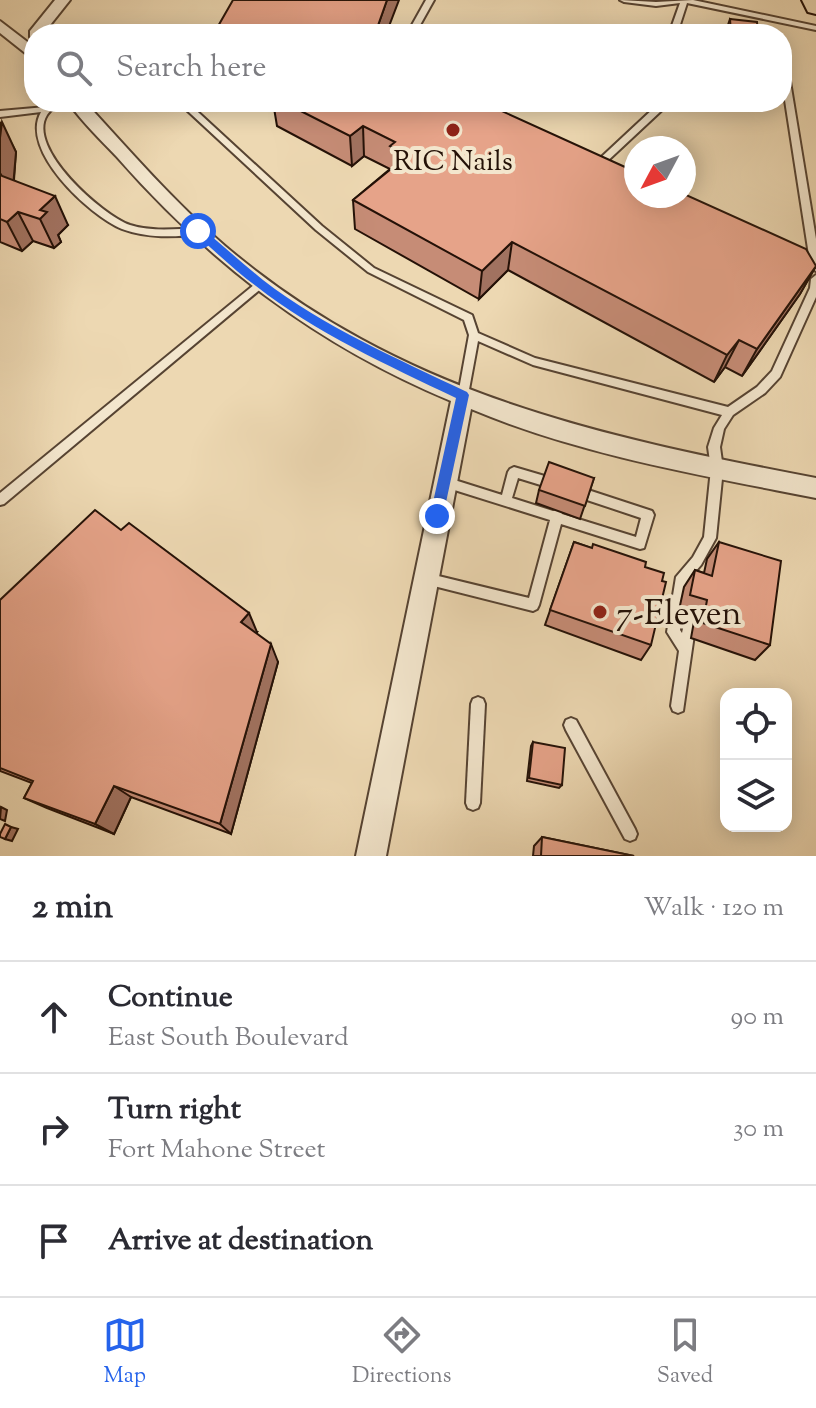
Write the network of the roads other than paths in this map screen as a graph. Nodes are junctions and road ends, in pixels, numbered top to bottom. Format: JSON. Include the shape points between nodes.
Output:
{"nodes":[{"id":1,"x":63,"y":0,"type":"edge"},
{"id":2,"x":430,"y":0,"type":"edge"},
{"id":3,"x":624,"y":0,"type":"edge"},
{"id":4,"x":684,"y":0,"type":"edge"},
{"id":5,"x":814,"y":0,"type":"edge"},
{"id":6,"x":816,"y":7,"type":"edge"},
{"id":7,"x":46,"y":24,"type":"edge"},
{"id":8,"x":417,"y":24,"type":"edge"},
{"id":9,"x":676,"y":24,"type":"edge"},
{"id":10,"x":0,"y":25,"type":"edge"},
{"id":11,"x":816,"y":28,"type":"edge"},
{"id":12,"x":24,"y":38,"type":"edge"},
{"id":13,"x":24,"y":111,"type":"edge"},
{"id":14,"x":42,"y":112,"type":"edge"},
{"id":15,"x":85,"y":112,"type":"edge"},
{"id":16,"x":193,"y":112,"type":"edge"},
{"id":17,"x":655,"y":112,"type":"edge"},
{"id":18,"x":792,"y":112,"type":"edge"},
{"id":19,"x":0,"y":114,"type":"edge"},
{"id":20,"x":585,"y":159,"type":"edge"},
{"id":21,"x":598,"y":165,"type":"junction"},
{"id":22,"x":611,"y":172,"type":"edge"},
{"id":23,"x":198,"y":231,"type":"junction"},
{"id":24,"x":804,"y":265,"type":"edge"},
{"id":25,"x":816,"y":270,"type":"edge"},
{"id":26,"x":816,"y":279,"type":"edge"},
{"id":27,"x":260,"y":284,"type":"junction"},
{"id":28,"x":474,"y":335,"type":"junction"},
{"id":29,"x":463,"y":395,"type":"junction"},
{"id":30,"x":729,"y":412,"type":"junction"},
{"id":31,"x":717,"y":469,"type":"junction"},
{"id":32,"x":544,"y":481,"type":"edge"},
{"id":33,"x":445,"y":482,"type":"junction"},
{"id":34,"x":816,"y":488,"type":"edge"},
{"id":35,"x":588,"y":495,"type":"edge"},
{"id":36,"x":0,"y":500,"type":"edge"},
{"id":37,"x":506,"y":500,"type":"junction"},
{"id":38,"x":557,"y":515,"type":"junction"},
{"id":39,"x":697,"y":561,"type":"junction"},
{"id":40,"x":426,"y":579,"type":"junction"},
{"id":41,"x":694,"y":590,"type":"edge"},
{"id":42,"x":691,"y":614,"type":"edge"},
{"id":43,"x":686,"y":649,"type":"junction"},
{"id":44,"x":478,"y":704,"type":"dead end"},
{"id":45,"x":678,"y":706,"type":"dead end"},
{"id":46,"x":571,"y":725,"type":"dead end"},
{"id":47,"x":473,"y":803,"type":"dead end"},
{"id":48,"x":630,"y":834,"type":"dead end"},
{"id":49,"x":371,"y":856,"type":"edge"}],
"edges":[{"from":1,"to":7,"type":"street"},
{"from":2,"to":8,"type":"lane"},
{"from":3,"to":4,"type":"lane"},
{"from":4,"to":9,"type":"lane"},
{"from":4,"to":11,"type":"lane"},
{"from":5,"to":6,"type":"main road"},
{"from":10,"to":12,"type":"street"},
{"from":13,"to":19,"type":"lane"},
{"from":14,"to":23,"type":"lane","via":[[38,121],[59,175],[89,204],[123,225],[155,234]]},
{"from":15,"to":23,"type":"street"},
{"from":16,"to":28,"type":"lane","via":[[371,270],[468,318]]},
{"from":17,"to":21,"type":"lane"},
{"from":18,"to":25,"type":"lane"},
{"from":20,"to":21,"type":"lane"},
{"from":21,"to":22,"type":"lane"},
{"from":23,"to":27,"type":"street"},
{"from":24,"to":25,"type":"lane"},
{"from":26,"to":30,"type":"lane","via":[[776,374]]},
{"from":27,"to":29,"type":"street","via":[[370,351]]},
{"from":27,"to":36,"type":"lane"},
{"from":28,"to":29,"type":"lane"},
{"from":28,"to":30,"type":"lane","via":[[533,361]]},
{"from":29,"to":31,"type":"street","via":[[585,439]]},
{"from":29,"to":33,"type":"street"},
{"from":30,"to":31,"type":"lane","via":[[714,447]]},
{"from":31,"to":34,"type":"street"},
{"from":31,"to":39,"type":"lane","via":[[710,538]]},
{"from":32,"to":37,"type":"lane","via":[[514,472]]},
{"from":33,"to":37,"type":"lane"},
{"from":33,"to":40,"type":"street"},
{"from":35,"to":38,"type":"lane","via":[[648,515],[640,544]]},
{"from":37,"to":38,"type":"lane"},
{"from":38,"to":40,"type":"lane","via":[[533,605]]},
{"from":39,"to":41,"type":"lane"},
{"from":39,"to":43,"type":"lane","via":[[682,577],[673,632]]},
{"from":40,"to":49,"type":"street"},
{"from":42,"to":43,"type":"lane"},
{"from":43,"to":45,"type":"lane"},
{"from":44,"to":47,"type":"lane"},
{"from":46,"to":48,"type":"lane"}]}
